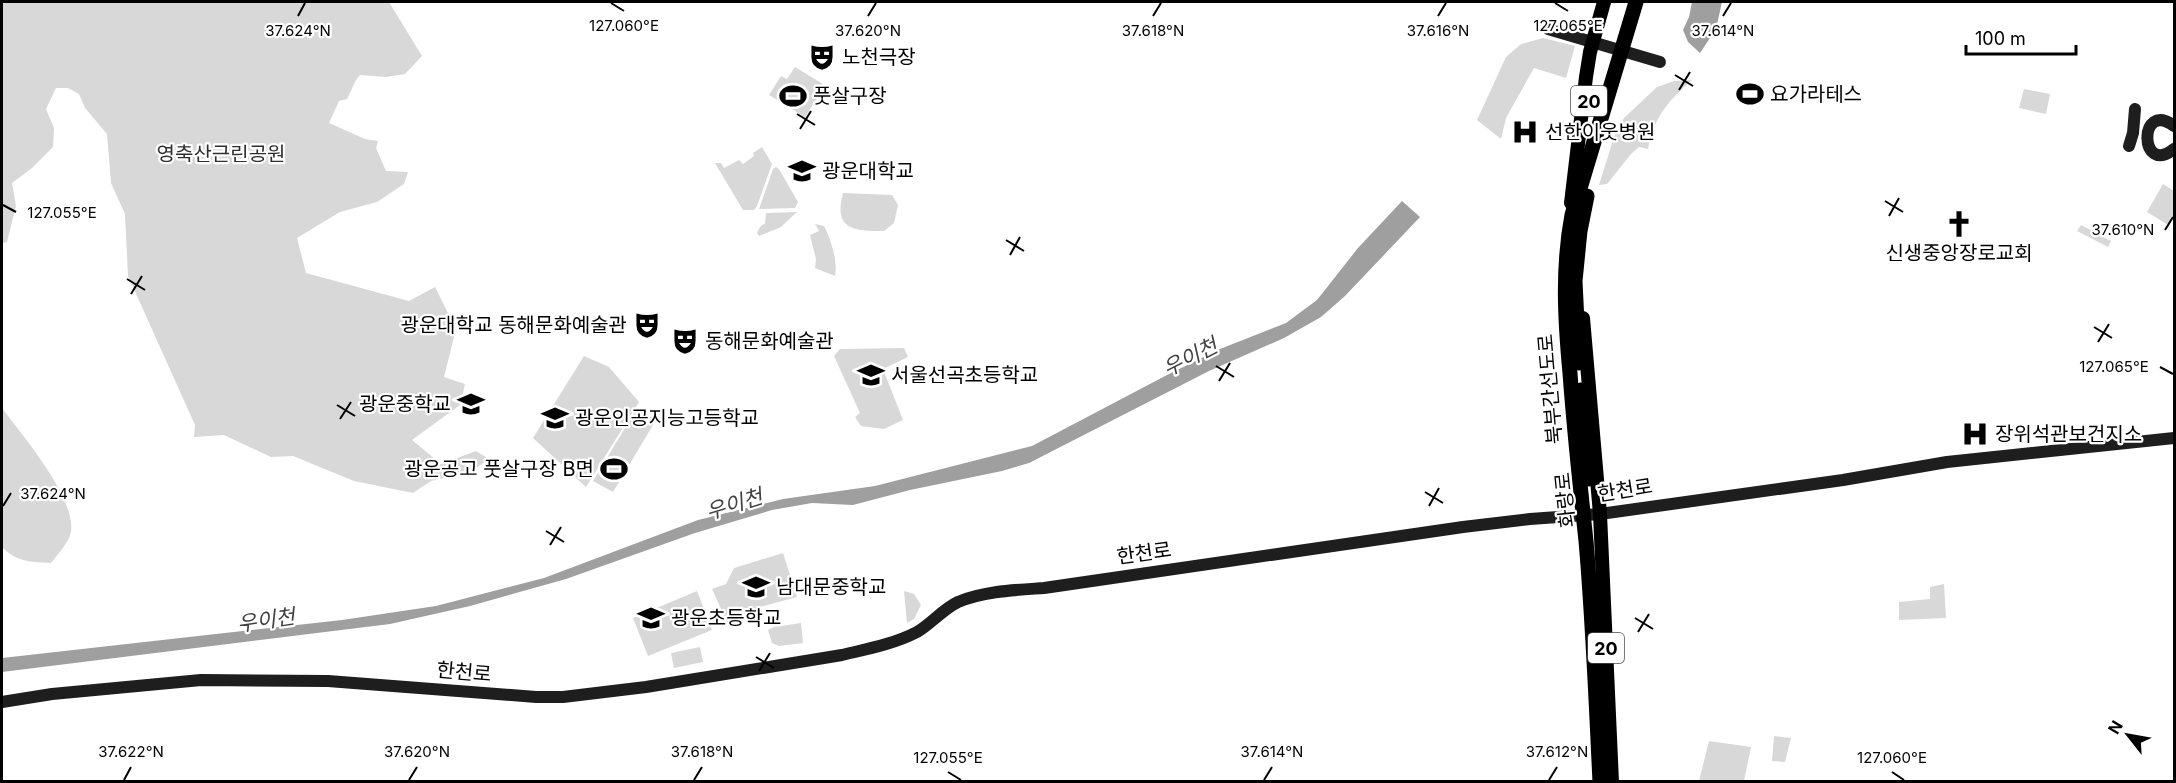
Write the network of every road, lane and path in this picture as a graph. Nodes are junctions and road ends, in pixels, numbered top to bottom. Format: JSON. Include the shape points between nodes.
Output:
{"nodes":[{"id":1,"x":1604,"y":2,"type":"edge"},
{"id":2,"x":1611,"y":2,"type":"edge"},
{"id":3,"x":1636,"y":2,"type":"edge"},
{"id":4,"x":1646,"y":2,"type":"edge"},
{"id":5,"x":1548,"y":29,"type":"dead end"},
{"id":6,"x":1660,"y":62,"type":"dead end"},
{"id":7,"x":2135,"y":109,"type":"junction"},
{"id":8,"x":2158,"y":122,"type":"junction"},
{"id":9,"x":2175,"y":126,"type":"edge"},
{"id":10,"x":2148,"y":130,"type":"junction"},
{"id":11,"x":2129,"y":146,"type":"dead end"},
{"id":12,"x":2174,"y":150,"type":"edge"},
{"id":13,"x":1573,"y":204,"type":"junction"},
{"id":14,"x":2175,"y":438,"type":"edge"},
{"id":15,"x":1593,"y":515,"type":"junction"},
{"id":16,"x":1595,"y":546,"type":"junction"},
{"id":17,"x":2,"y":702,"type":"edge"},
{"id":18,"x":1600,"y":782,"type":"edge"},
{"id":19,"x":1605,"y":782,"type":"edge"},
{"id":20,"x":1611,"y":782,"type":"edge"}],
"edges":[{"from":1,"to":13,"type":"main road","name":"화랑로","number":"20","via":[[1587,69]]},
{"from":2,"to":13,"type":"main road","name":"화랑로","number":"20","via":[[1590,89]]},
{"from":3,"to":18,"type":"highway","name":"북부간선도로","via":[[1572,215],[1564,280],[1588,567]]},
{"from":4,"to":20,"type":"highway","name":"북부간선도로","via":[[1589,185],[1575,281]]},
{"from":5,"to":6,"type":"main road"},
{"from":7,"to":8,"type":"main road"},
{"from":7,"to":10,"type":"main road"},
{"from":7,"to":11,"type":"main road"},
{"from":8,"to":9,"type":"main road"},
{"from":8,"to":10,"type":"main road"},
{"from":10,"to":12,"type":"main road","via":[[2147,143],[2153,151],[2163,154]]},
{"from":13,"to":15,"type":"main road","name":"화랑로","number":"20","via":[[1567,297],[1578,436]]},
{"from":14,"to":15,"type":"main road","name":"한천로","via":[[1938,463]]},
{"from":15,"to":16,"type":"main road","name":"화랑로","number":"20"},
{"from":15,"to":17,"type":"main road","name":"한천로","via":[[1475,526],[1010,591],[956,603],[899,640],[842,655],[591,695],[536,697],[328,681],[201,680]]},
{"from":16,"to":19,"type":"main road","name":"화랑로","number":"20"},
{"from":16,"to":20,"type":"main road","name":"화랑로","number":"20"}]}
